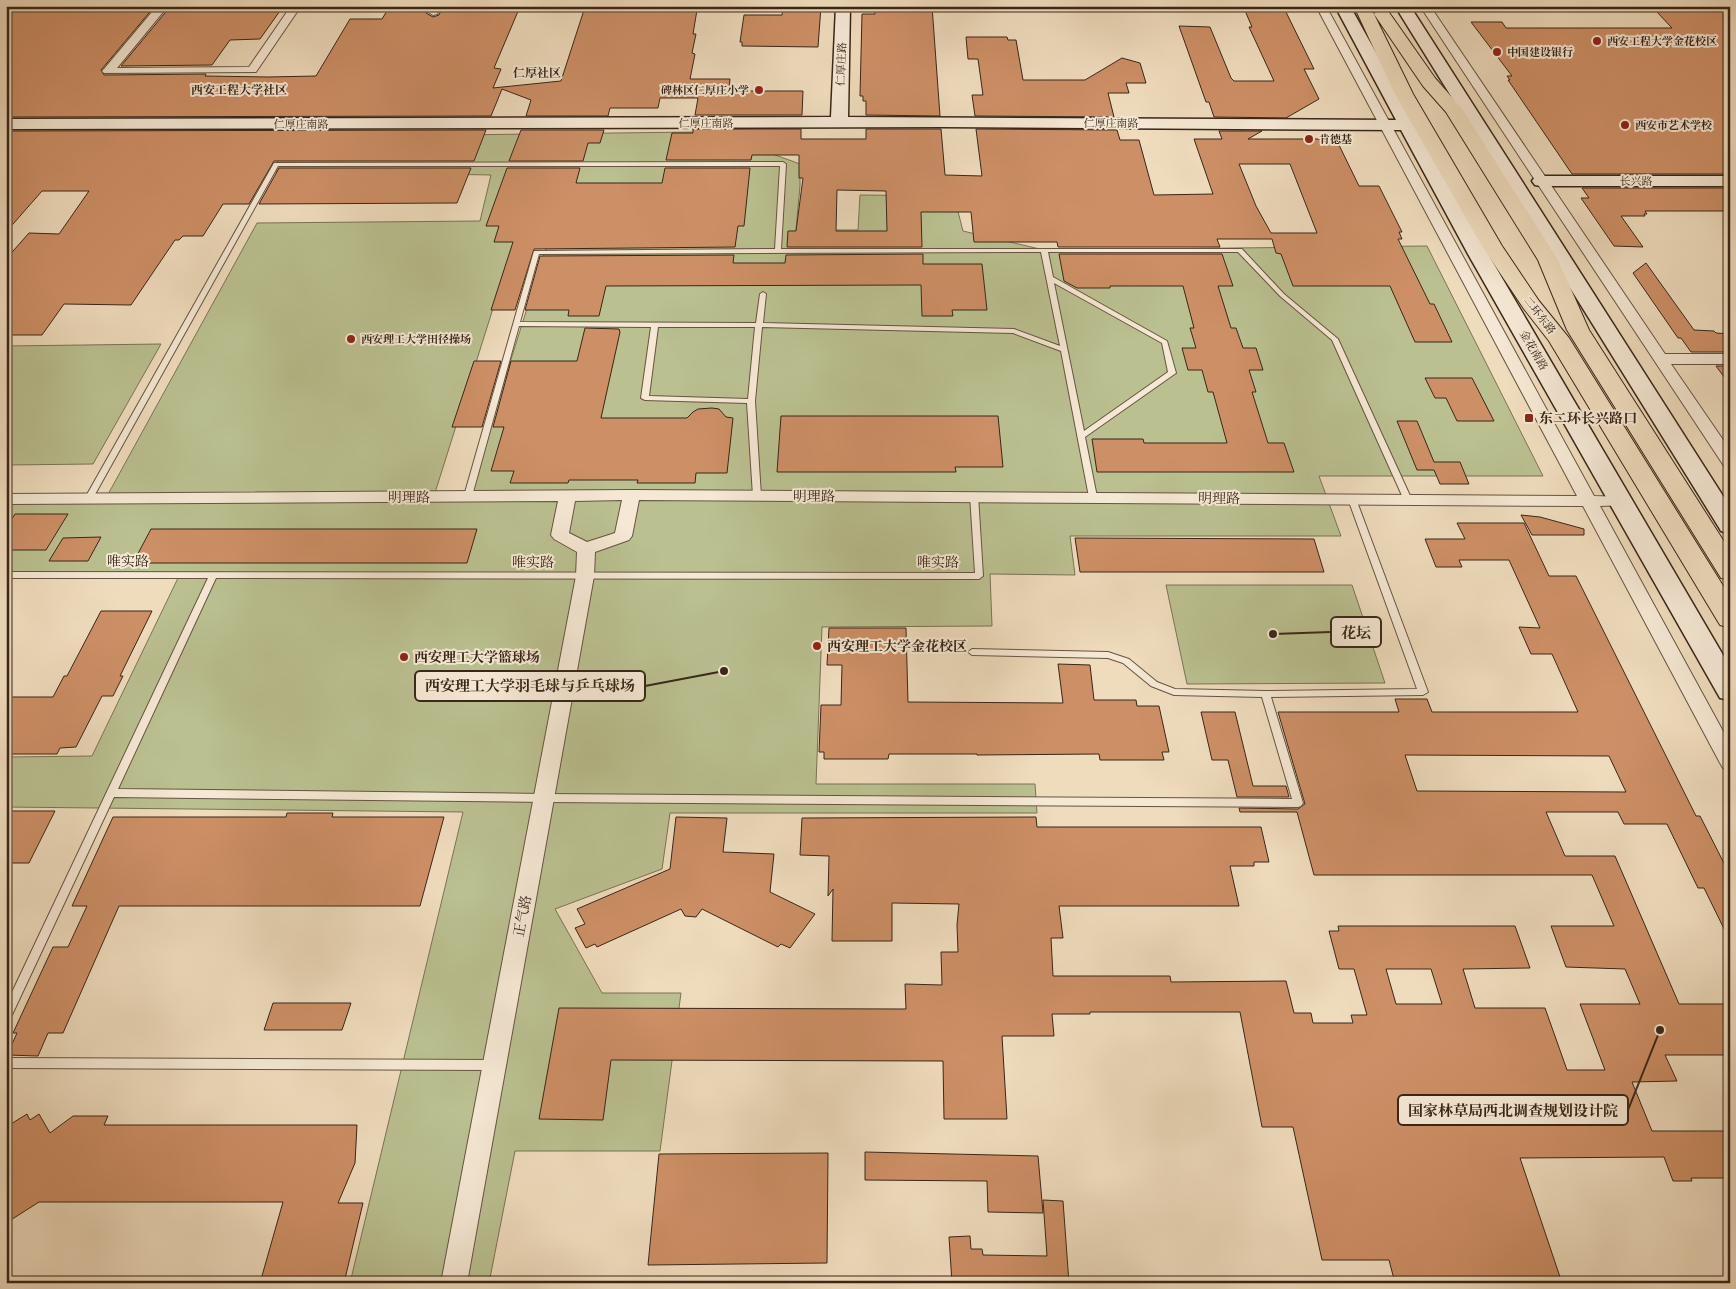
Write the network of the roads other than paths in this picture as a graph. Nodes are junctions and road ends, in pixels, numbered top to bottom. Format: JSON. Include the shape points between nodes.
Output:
{"nodes":[{"id":1,"x":163,"y":6,"type":"edge"},
{"id":2,"x":296,"y":6,"type":"edge"},
{"id":3,"x":843,"y":6,"type":"edge"},
{"id":4,"x":1321,"y":6,"type":"edge"},
{"id":5,"x":1342,"y":6,"type":"edge"},
{"id":6,"x":1362,"y":6,"type":"edge"},
{"id":7,"x":1377,"y":6,"type":"edge"},
{"id":8,"x":1402,"y":6,"type":"edge"},
{"id":9,"x":1425,"y":6,"type":"edge"},
{"id":10,"x":1389,"y":61,"type":"junction"},
{"id":11,"x":1388,"y":90,"type":"junction"},
{"id":12,"x":1453,"y":109,"type":"junction"},
{"id":13,"x":839,"y":122,"type":"junction"},
{"id":14,"x":6,"y":124,"type":"edge"},
{"id":15,"x":1385,"y":125,"type":"junction"},
{"id":16,"x":1407,"y":125,"type":"junction"},
{"id":17,"x":1483,"y":137,"type":"junction"},
{"id":18,"x":1542,"y":181,"type":"junction"},
{"id":19,"x":1730,"y":181,"type":"edge"},
{"id":20,"x":1044,"y":250,"type":"junction"},
{"id":21,"x":778,"y":251,"type":"junction"},
{"id":22,"x":1478,"y":254,"type":"junction"},
{"id":23,"x":1559,"y":258,"type":"junction"},
{"id":24,"x":1050,"y":278,"type":"junction"},
{"id":25,"x":763,"y":294,"type":"dead end"},
{"id":26,"x":1531,"y":306,"type":"junction"},
{"id":27,"x":1567,"y":306,"type":"junction"},
{"id":28,"x":516,"y":324,"type":"junction"},
{"id":29,"x":654,"y":324,"type":"junction"},
{"id":30,"x":759,"y":325,"type":"junction"},
{"id":31,"x":1064,"y":350,"type":"junction"},
{"id":32,"x":1661,"y":359,"type":"junction"},
{"id":33,"x":1730,"y":359,"type":"edge"},
{"id":34,"x":751,"y":401,"type":"junction"},
{"id":35,"x":1081,"y":436,"type":"junction"},
{"id":36,"x":1730,"y":463,"type":"edge"},
{"id":37,"x":632,"y":494,"type":"junction"},
{"id":38,"x":974,"y":495,"type":"junction"},
{"id":39,"x":468,"y":496,"type":"junction"},
{"id":40,"x":567,"y":496,"type":"junction"},
{"id":41,"x":757,"y":496,"type":"junction"},
{"id":42,"x":1093,"y":497,"type":"junction"},
{"id":43,"x":6,"y":498,"type":"edge"},
{"id":44,"x":89,"y":498,"type":"junction"},
{"id":45,"x":1352,"y":500,"type":"junction"},
{"id":46,"x":1408,"y":500,"type":"junction"},
{"id":47,"x":1588,"y":501,"type":"junction"},
{"id":48,"x":1622,"y":501,"type":"junction"},
{"id":49,"x":1730,"y":526,"type":"edge"},
{"id":50,"x":586,"y":549,"type":"junction"},
{"id":51,"x":1730,"y":572,"type":"edge"},
{"id":52,"x":6,"y":575,"type":"edge"},
{"id":53,"x":213,"y":576,"type":"junction"},
{"id":54,"x":585,"y":576,"type":"junction"},
{"id":55,"x":1730,"y":619,"type":"edge"},
{"id":56,"x":972,"y":652,"type":"dead end"},
{"id":57,"x":1730,"y":691,"type":"edge"},
{"id":58,"x":1266,"y":694,"type":"junction"},
{"id":59,"x":1730,"y":763,"type":"edge"},
{"id":60,"x":111,"y":793,"type":"junction"},
{"id":61,"x":544,"y":798,"type":"junction"},
{"id":62,"x":6,"y":1017,"type":"edge"},
{"id":63,"x":6,"y":1063,"type":"edge"},
{"id":64,"x":494,"y":1064,"type":"junction"},
{"id":65,"x":454,"y":1283,"type":"edge"}],
"edges":[{"from":1,"to":2,"type":"street","via":[[108,71],[252,70]]},
{"from":3,"to":13,"type":"main road","name":"仁厚庄路"},
{"from":4,"to":15,"type":"street"},
{"from":5,"to":11,"type":"main road","name":"金花南路"},
{"from":6,"to":10,"type":"highway","name":"二环东路"},
{"from":7,"to":12,"type":"highway","name":"二环东路","via":[[1429,82]]},
{"from":8,"to":17,"type":"main road"},
{"from":9,"to":18,"type":"street"},
{"from":10,"to":11,"type":"highway"},
{"from":10,"to":26,"type":"highway","name":"二环东路","via":[[1404,94],[1492,246]]},
{"from":11,"to":16,"type":"main road","name":"金花南路"},
{"from":12,"to":17,"type":"highway"},
{"from":12,"to":27,"type":"highway","name":"二环东路","via":[[1548,260]]},
{"from":13,"to":14,"type":"main road","name":"仁厚庄南路"},
{"from":13,"to":15,"type":"main road","name":"仁厚庄南路"},
{"from":15,"to":16,"type":"main road","name":"仁厚庄南路"},
{"from":15,"to":47,"type":"street"},
{"from":16,"to":22,"type":"main road","name":"金花南路"},
{"from":17,"to":23,"type":"main road"},
{"from":18,"to":19,"type":"main road","name":"长兴路"},
{"from":18,"to":32,"type":"street"},
{"from":20,"to":21,"type":"lane"},
{"from":20,"to":24,"type":"lane"},
{"from":20,"to":46,"type":"lane","via":[[1240,250],[1282,295],[1335,339]]},
{"from":21,"to":28,"type":"lane","via":[[536,252]]},
{"from":21,"to":44,"type":"lane","via":[[783,164],[276,164]]},
{"from":22,"to":26,"type":"highway"},
{"from":22,"to":48,"type":"main road","name":"金花南路"},
{"from":23,"to":27,"type":"highway"},
{"from":23,"to":49,"type":"main road"},
{"from":24,"to":31,"type":"lane"},
{"from":24,"to":35,"type":"lane","via":[[1166,342],[1172,373]]},
{"from":25,"to":30,"type":"lane"},
{"from":26,"to":55,"type":"highway","name":"二环东路","via":[[1558,338]]},
{"from":27,"to":51,"type":"highway","name":"二环东路","via":[[1610,383]]},
{"from":28,"to":29,"type":"lane"},
{"from":28,"to":39,"type":"lane"},
{"from":29,"to":30,"type":"lane"},
{"from":29,"to":34,"type":"lane","via":[[645,398]]},
{"from":30,"to":31,"type":"lane","via":[[1014,331]]},
{"from":30,"to":34,"type":"lane"},
{"from":31,"to":35,"type":"lane"},
{"from":32,"to":33,"type":"street"},
{"from":32,"to":36,"type":"street"},
{"from":34,"to":41,"type":"lane"},
{"from":35,"to":42,"type":"lane"},
{"from":37,"to":40,"type":"street","name":"明理路"},
{"from":37,"to":41,"type":"street","name":"明理路"},
{"from":37,"to":50,"type":"street","via":[[623,536]]},
{"from":38,"to":41,"type":"street","name":"明理路"},
{"from":38,"to":42,"type":"street","name":"明理路"},
{"from":38,"to":54,"type":"lane","name":"唯实路","via":[[979,576]]},
{"from":39,"to":40,"type":"street","name":"明理路"},
{"from":39,"to":44,"type":"street","name":"明理路"},
{"from":40,"to":50,"type":"street","via":[[560,535]]},
{"from":42,"to":45,"type":"street","name":"明理路"},
{"from":43,"to":44,"type":"street","name":"明理路"},
{"from":45,"to":46,"type":"street","name":"明理路"},
{"from":45,"to":58,"type":"lane","via":[[1422,692]]},
{"from":46,"to":47,"type":"street","name":"明理路"},
{"from":47,"to":48,"type":"street","name":"明理路"},
{"from":47,"to":59,"type":"street"},
{"from":48,"to":57,"type":"main road","name":"金花南路"},
{"from":50,"to":54,"type":"street","name":"正气路"},
{"from":52,"to":53,"type":"lane","name":"唯实路"},
{"from":53,"to":54,"type":"lane","name":"唯实路"},
{"from":53,"to":60,"type":"lane"},
{"from":54,"to":61,"type":"street","name":"正气路"},
{"from":56,"to":58,"type":"lane","via":[[1108,656],[1126,661],[1154,684],[1174,692]]},
{"from":58,"to":61,"type":"lane","via":[[1298,803]]},
{"from":60,"to":61,"type":"lane"},
{"from":60,"to":62,"type":"lane"},
{"from":61,"to":64,"type":"street","name":"正气路"},
{"from":63,"to":64,"type":"lane"},
{"from":64,"to":65,"type":"street","name":"正气路"}]}
